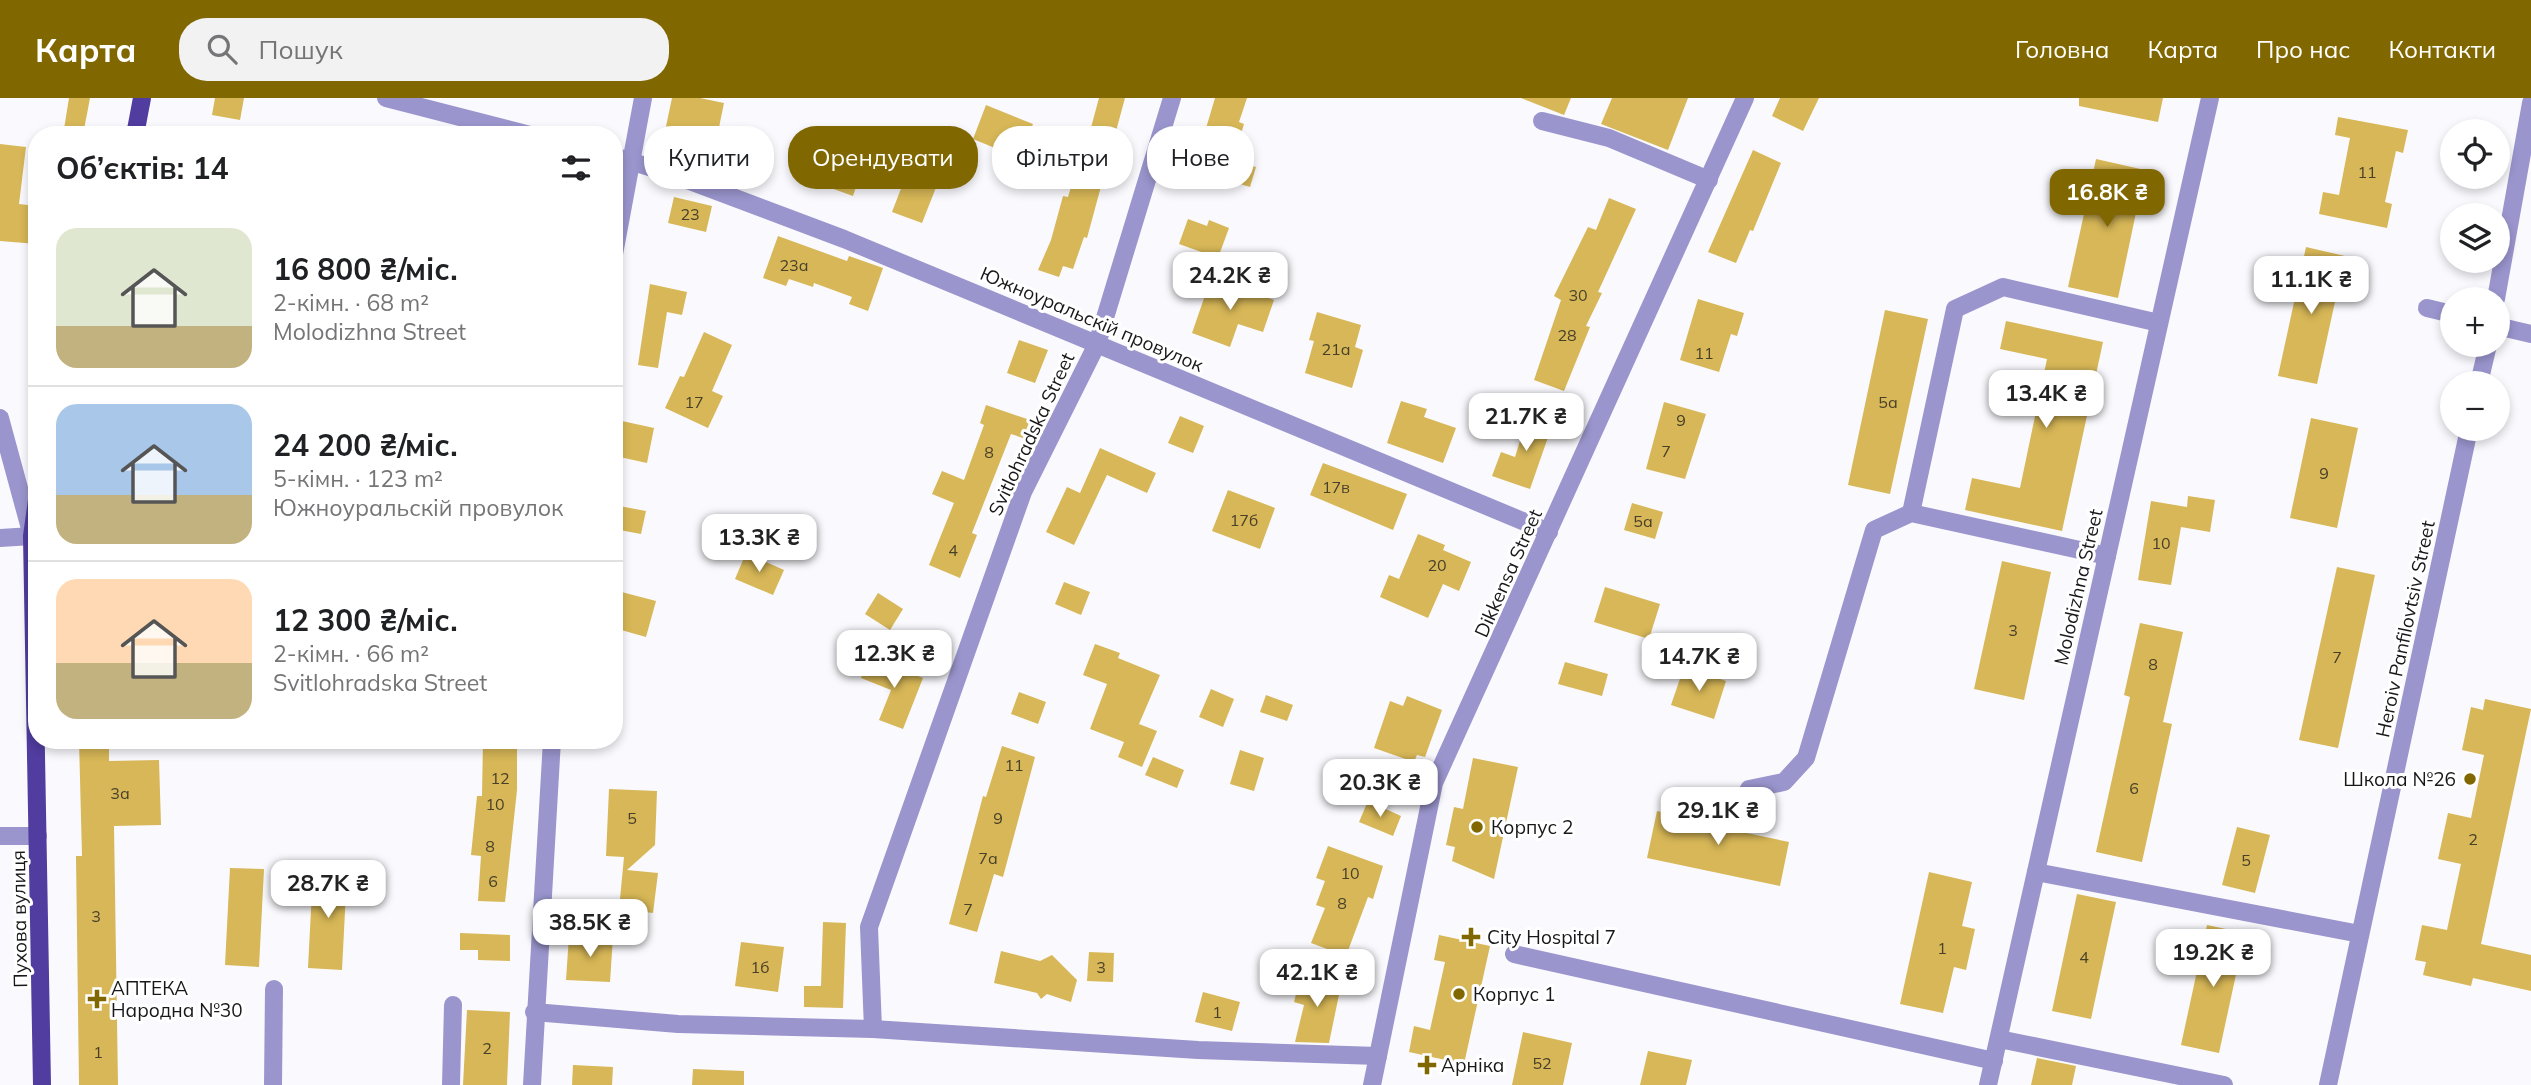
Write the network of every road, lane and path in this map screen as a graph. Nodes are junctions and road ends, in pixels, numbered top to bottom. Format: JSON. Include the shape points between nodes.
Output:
{"nodes":[{"id":1,"x":142,"y":98,"type":"edge"},
{"id":2,"x":386,"y":98,"type":"edge"},
{"id":3,"x":643,"y":98,"type":"edge"},
{"id":4,"x":1172,"y":98,"type":"edge"},
{"id":5,"x":1745,"y":98,"type":"edge"},
{"id":6,"x":2210,"y":98,"type":"edge"},
{"id":7,"x":2531,"y":103,"type":"edge"},
{"id":8,"x":1542,"y":121,"type":"dead end"},
{"id":9,"x":137,"y":126,"type":"edge"},
{"id":10,"x":495,"y":126,"type":"edge"},
{"id":11,"x":623,"y":155,"type":"edge"},
{"id":12,"x":623,"y":158,"type":"edge"},
{"id":13,"x":1709,"y":180,"type":"junction"},
{"id":14,"x":2498,"y":287,"type":"edge"},
{"id":15,"x":2427,"y":308,"type":"dead end"},
{"id":16,"x":2440,"y":311,"type":"edge"},
{"id":17,"x":2159,"y":323,"type":"junction"},
{"id":18,"x":2510,"y":329,"type":"edge"},
{"id":19,"x":2531,"y":334,"type":"edge"},
{"id":20,"x":1097,"y":344,"type":"junction"},
{"id":21,"x":0,"y":418,"type":"edge"},
{"id":22,"x":2466,"y":441,"type":"edge"},
{"id":23,"x":1911,"y":513,"type":"junction"},
{"id":24,"x":28,"y":521,"type":"edge"},
{"id":25,"x":1549,"y":532,"type":"junction"},
{"id":26,"x":28,"y":536,"type":"edge"},
{"id":27,"x":0,"y":538,"type":"edge"},
{"id":28,"x":2107,"y":556,"type":"junction"},
{"id":29,"x":36,"y":749,"type":"edge"},
{"id":30,"x":551,"y":749,"type":"edge"},
{"id":31,"x":1739,"y":807,"type":"dead end"},
{"id":32,"x":0,"y":836,"type":"edge"},
{"id":33,"x":38,"y":836,"type":"junction"},
{"id":34,"x":2036,"y":872,"type":"junction"},
{"id":35,"x":2360,"y":934,"type":"junction"},
{"id":36,"x":1514,"y":954,"type":"dead end"},
{"id":37,"x":274,"y":989,"type":"dead end"},
{"id":38,"x":453,"y":1005,"type":"dead end"},
{"id":39,"x":534,"y":1012,"type":"junction"},
{"id":40,"x":873,"y":1029,"type":"junction"},
{"id":41,"x":1999,"y":1039,"type":"junction"},
{"id":42,"x":1378,"y":1056,"type":"junction"},
{"id":43,"x":1994,"y":1061,"type":"junction"},
{"id":44,"x":42,"y":1085,"type":"edge"},
{"id":45,"x":273,"y":1085,"type":"edge"},
{"id":46,"x":451,"y":1085,"type":"edge"},
{"id":47,"x":532,"y":1085,"type":"edge"},
{"id":48,"x":1372,"y":1085,"type":"edge"},
{"id":49,"x":1988,"y":1085,"type":"edge"},
{"id":50,"x":2224,"y":1085,"type":"edge"},
{"id":51,"x":2328,"y":1085,"type":"edge"}],
"edges":[{"from":1,"to":9,"type":"main road"},
{"from":2,"to":10,"type":"street"},
{"from":3,"to":11,"type":"street"},
{"from":4,"to":20,"type":"street","name":"Svitlohradska Street"},
{"from":5,"to":13,"type":"street","name":"Dikkensa Street"},
{"from":6,"to":17,"type":"street","name":"Molodizhna Street"},
{"from":7,"to":14,"type":"street"},
{"from":8,"to":13,"type":"street","via":[[1609,138]]},
{"from":12,"to":20,"type":"street","name":"Южноуральскій провулок","via":[[844,239]]},
{"from":13,"to":25,"type":"street","name":"Dikkensa Street"},
{"from":15,"to":16,"type":"street"},
{"from":17,"to":23,"type":"street","via":[[2003,287],[1955,309]]},
{"from":17,"to":28,"type":"street","name":"Molodizhna Street"},
{"from":18,"to":19,"type":"street"},
{"from":20,"to":25,"type":"street","name":"Южноуральскій провулок"},
{"from":20,"to":40,"type":"street","name":"Svitlohradska Street","via":[[1023,492],[869,927]]},
{"from":21,"to":24,"type":"street"},
{"from":22,"to":35,"type":"street","name":"Heroiv Panfilovtsiv Street"},
{"from":23,"to":28,"type":"street"},
{"from":23,"to":31,"type":"street","via":[[1874,530],[1806,758],[1784,782],[1749,789]]},
{"from":25,"to":42,"type":"street","name":"Dikkensa Street","via":[[1434,783]]},
{"from":26,"to":27,"type":"street"},
{"from":28,"to":34,"type":"street","name":"Molodizhna Street"},
{"from":29,"to":33,"type":"main road","name":"Пухова вулиця"},
{"from":30,"to":39,"type":"street"},
{"from":32,"to":33,"type":"street"},
{"from":33,"to":44,"type":"main road","name":"Пухова вулиця"},
{"from":34,"to":35,"type":"street"},
{"from":34,"to":41,"type":"street","name":"Molodizhna Street"},
{"from":35,"to":51,"type":"street","name":"Heroiv Panfilovtsiv Street"},
{"from":36,"to":43,"type":"street"},
{"from":37,"to":45,"type":"street"},
{"from":38,"to":46,"type":"street"},
{"from":39,"to":40,"type":"street","via":[[678,1024]]},
{"from":39,"to":47,"type":"street"},
{"from":40,"to":42,"type":"street","via":[[1198,1050]]},
{"from":41,"to":43,"type":"street","name":"Molodizhna Street"},
{"from":41,"to":50,"type":"street"},
{"from":42,"to":48,"type":"street","name":"Dikkensa Street"},
{"from":43,"to":49,"type":"street","name":"Molodizhna Street"}]}
